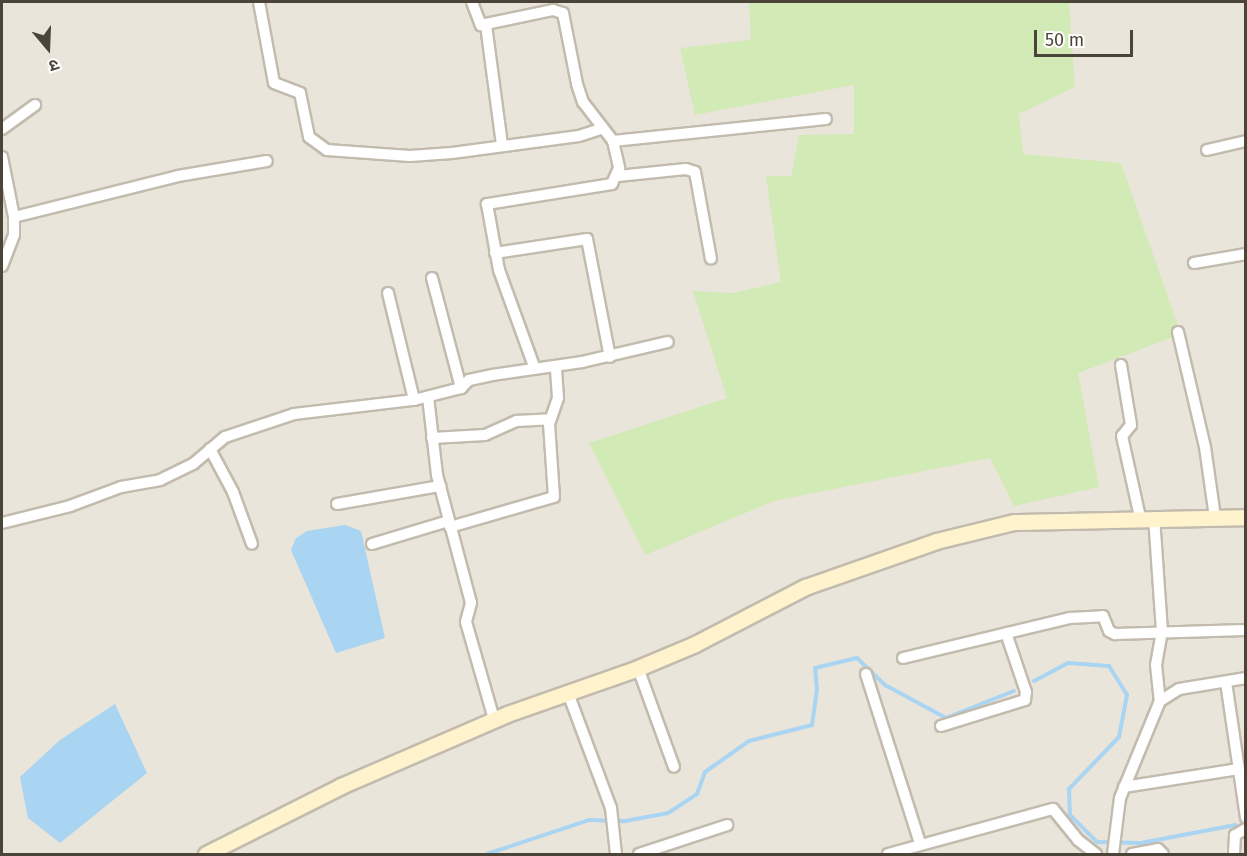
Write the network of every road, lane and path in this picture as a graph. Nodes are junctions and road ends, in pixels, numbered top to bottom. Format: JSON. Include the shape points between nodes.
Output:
{"nodes":[{"id":1,"x":259,"y":2,"type":"edge"},
{"id":2,"x":472,"y":2,"type":"edge"},
{"id":3,"x":486,"y":25,"type":"junction"},
{"id":4,"x":35,"y":105,"type":"dead end"},
{"id":5,"x":826,"y":119,"type":"dead end"},
{"id":6,"x":603,"y":128,"type":"junction"},
{"id":7,"x":2,"y":129,"type":"edge"},
{"id":8,"x":613,"y":141,"type":"junction"},
{"id":9,"x":1245,"y":141,"type":"edge"},
{"id":10,"x":502,"y":145,"type":"junction"},
{"id":11,"x":1207,"y":150,"type":"dead end"},
{"id":12,"x":2,"y":157,"type":"edge"},
{"id":13,"x":267,"y":161,"type":"dead end"},
{"id":14,"x":618,"y":176,"type":"junction"},
{"id":15,"x":14,"y":217,"type":"junction"},
{"id":16,"x":495,"y":253,"type":"junction"},
{"id":17,"x":1245,"y":254,"type":"edge"},
{"id":18,"x":711,"y":259,"type":"dead end"},
{"id":19,"x":1194,"y":263,"type":"dead end"},
{"id":20,"x":2,"y":266,"type":"edge"},
{"id":21,"x":432,"y":278,"type":"dead end"},
{"id":22,"x":388,"y":292,"type":"dead end"},
{"id":23,"x":1179,"y":332,"type":"dead end"},
{"id":24,"x":668,"y":342,"type":"dead end"},
{"id":25,"x":610,"y":357,"type":"junction"},
{"id":26,"x":1121,"y":365,"type":"dead end"},
{"id":27,"x":556,"y":367,"type":"junction"},
{"id":28,"x":535,"y":369,"type":"junction"},
{"id":29,"x":461,"y":388,"type":"junction"},
{"id":30,"x":428,"y":397,"type":"junction"},
{"id":31,"x":414,"y":400,"type":"junction"},
{"id":32,"x":550,"y":419,"type":"junction"},
{"id":33,"x":432,"y":438,"type":"junction"},
{"id":34,"x":210,"y":449,"type":"junction"},
{"id":35,"x":440,"y":486,"type":"junction"},
{"id":36,"x":337,"y":504,"type":"dead end"},
{"id":37,"x":1147,"y":517,"type":"junction"},
{"id":38,"x":1215,"y":517,"type":"junction"},
{"id":39,"x":1245,"y":517,"type":"edge"},
{"id":40,"x":2,"y":523,"type":"edge"},
{"id":41,"x":449,"y":524,"type":"junction"},
{"id":42,"x":252,"y":544,"type":"dead end"},
{"id":43,"x":372,"y":544,"type":"dead end"},
{"id":44,"x":1245,"y":630,"type":"edge"},
{"id":45,"x":1162,"y":631,"type":"junction"},
{"id":46,"x":1006,"y":633,"type":"junction"},
{"id":47,"x":903,"y":658,"type":"dead end"},
{"id":48,"x":638,"y":668,"type":"junction"},
{"id":49,"x":866,"y":674,"type":"dead end"},
{"id":50,"x":1245,"y":678,"type":"edge"},
{"id":51,"x":1226,"y":682,"type":"junction"},
{"id":52,"x":568,"y":693,"type":"junction"},
{"id":53,"x":1160,"y":701,"type":"junction"},
{"id":54,"x":494,"y":719,"type":"junction"},
{"id":55,"x":941,"y":726,"type":"dead end"},
{"id":56,"x":674,"y":767,"type":"dead end"},
{"id":57,"x":1239,"y":769,"type":"junction"},
{"id":58,"x":1124,"y":787,"type":"junction"},
{"id":59,"x":1245,"y":818,"type":"edge"},
{"id":60,"x":727,"y":825,"type":"dead end"},
{"id":61,"x":1245,"y":829,"type":"edge"},
{"id":62,"x":920,"y":843,"type":"junction"},
{"id":63,"x":1113,"y":854,"type":"edge"},
{"id":64,"x":206,"y":855,"type":"edge"},
{"id":65,"x":616,"y":855,"type":"edge"},
{"id":66,"x":639,"y":855,"type":"edge"},
{"id":67,"x":888,"y":855,"type":"edge"},
{"id":68,"x":1096,"y":855,"type":"edge"},
{"id":69,"x":1132,"y":855,"type":"edge"},
{"id":70,"x":1164,"y":855,"type":"edge"},
{"id":71,"x":1234,"y":855,"type":"edge"}],
"edges":[{"from":1,"to":10,"type":"street","via":[[274,83],[300,93],[306,125],[316,146],[410,156]]},
{"from":2,"to":3,"type":"street","via":[[477,23]]},
{"from":3,"to":6,"type":"street","via":[[553,10],[563,12],[583,102]]},
{"from":3,"to":10,"type":"street"},
{"from":4,"to":7,"type":"street"},
{"from":5,"to":8,"type":"street"},
{"from":6,"to":8,"type":"street"},
{"from":6,"to":10,"type":"street","via":[[579,136]]},
{"from":8,"to":14,"type":"street"},
{"from":9,"to":11,"type":"street"},
{"from":12,"to":15,"type":"street"},
{"from":13,"to":15,"type":"street","via":[[178,176]]},
{"from":14,"to":16,"type":"street","via":[[612,184],[490,201],[487,209]]},
{"from":14,"to":18,"type":"street","via":[[686,169],[695,172]]},
{"from":15,"to":20,"type":"street","via":[[14,235]]},
{"from":16,"to":25,"type":"street","via":[[587,239]]},
{"from":16,"to":28,"type":"street"},
{"from":17,"to":19,"type":"street"},
{"from":21,"to":29,"type":"street"},
{"from":22,"to":31,"type":"street"},
{"from":23,"to":38,"type":"street","via":[[1205,447]]},
{"from":24,"to":25,"type":"street"},
{"from":25,"to":27,"type":"street"},
{"from":26,"to":37,"type":"street","via":[[1131,425],[1122,436]]},
{"from":27,"to":28,"type":"street"},
{"from":27,"to":32,"type":"street","via":[[558,398]]},
{"from":28,"to":29,"type":"street","via":[[469,380]]},
{"from":29,"to":30,"type":"street"},
{"from":30,"to":31,"type":"street"},
{"from":30,"to":33,"type":"street"},
{"from":31,"to":34,"type":"street","via":[[294,414],[243,429]]},
{"from":32,"to":33,"type":"street","via":[[517,421],[485,435]]},
{"from":32,"to":41,"type":"street","via":[[554,497]]},
{"from":33,"to":35,"type":"street"},
{"from":34,"to":40,"type":"street","via":[[194,464],[160,480],[121,487],[70,506]]},
{"from":34,"to":42,"type":"street","via":[[233,492]]},
{"from":35,"to":36,"type":"street"},
{"from":35,"to":41,"type":"street"},
{"from":37,"to":38,"type":"street"},
{"from":37,"to":45,"type":"street"},
{"from":37,"to":48,"type":"street","via":[[1014,522],[936,541],[805,587],[695,644]]},
{"from":38,"to":39,"type":"street"},
{"from":41,"to":43,"type":"street"},
{"from":41,"to":54,"type":"street","via":[[471,603],[466,622]]},
{"from":44,"to":45,"type":"street"},
{"from":45,"to":46,"type":"street","via":[[1111,634],[1103,616],[1070,618]]},
{"from":45,"to":53,"type":"street","via":[[1156,665]]},
{"from":46,"to":47,"type":"street"},
{"from":46,"to":55,"type":"street","via":[[1026,692],[1025,700]]},
{"from":48,"to":52,"type":"street"},
{"from":48,"to":56,"type":"street"},
{"from":49,"to":62,"type":"street"},
{"from":50,"to":51,"type":"street"},
{"from":51,"to":53,"type":"street","via":[[1179,689]]},
{"from":51,"to":57,"type":"street"},
{"from":52,"to":54,"type":"street"},
{"from":52,"to":65,"type":"street","via":[[611,808]]},
{"from":53,"to":58,"type":"street"},
{"from":54,"to":64,"type":"street","via":[[340,786]]},
{"from":57,"to":58,"type":"street"},
{"from":57,"to":59,"type":"street"},
{"from":58,"to":63,"type":"street"},
{"from":60,"to":66,"type":"street"},
{"from":61,"to":71,"type":"street","via":[[1235,835]]},
{"from":62,"to":67,"type":"street"},
{"from":62,"to":68,"type":"street","via":[[1053,809]]},
{"from":69,"to":70,"type":"street","via":[[1158,849]]}]}
